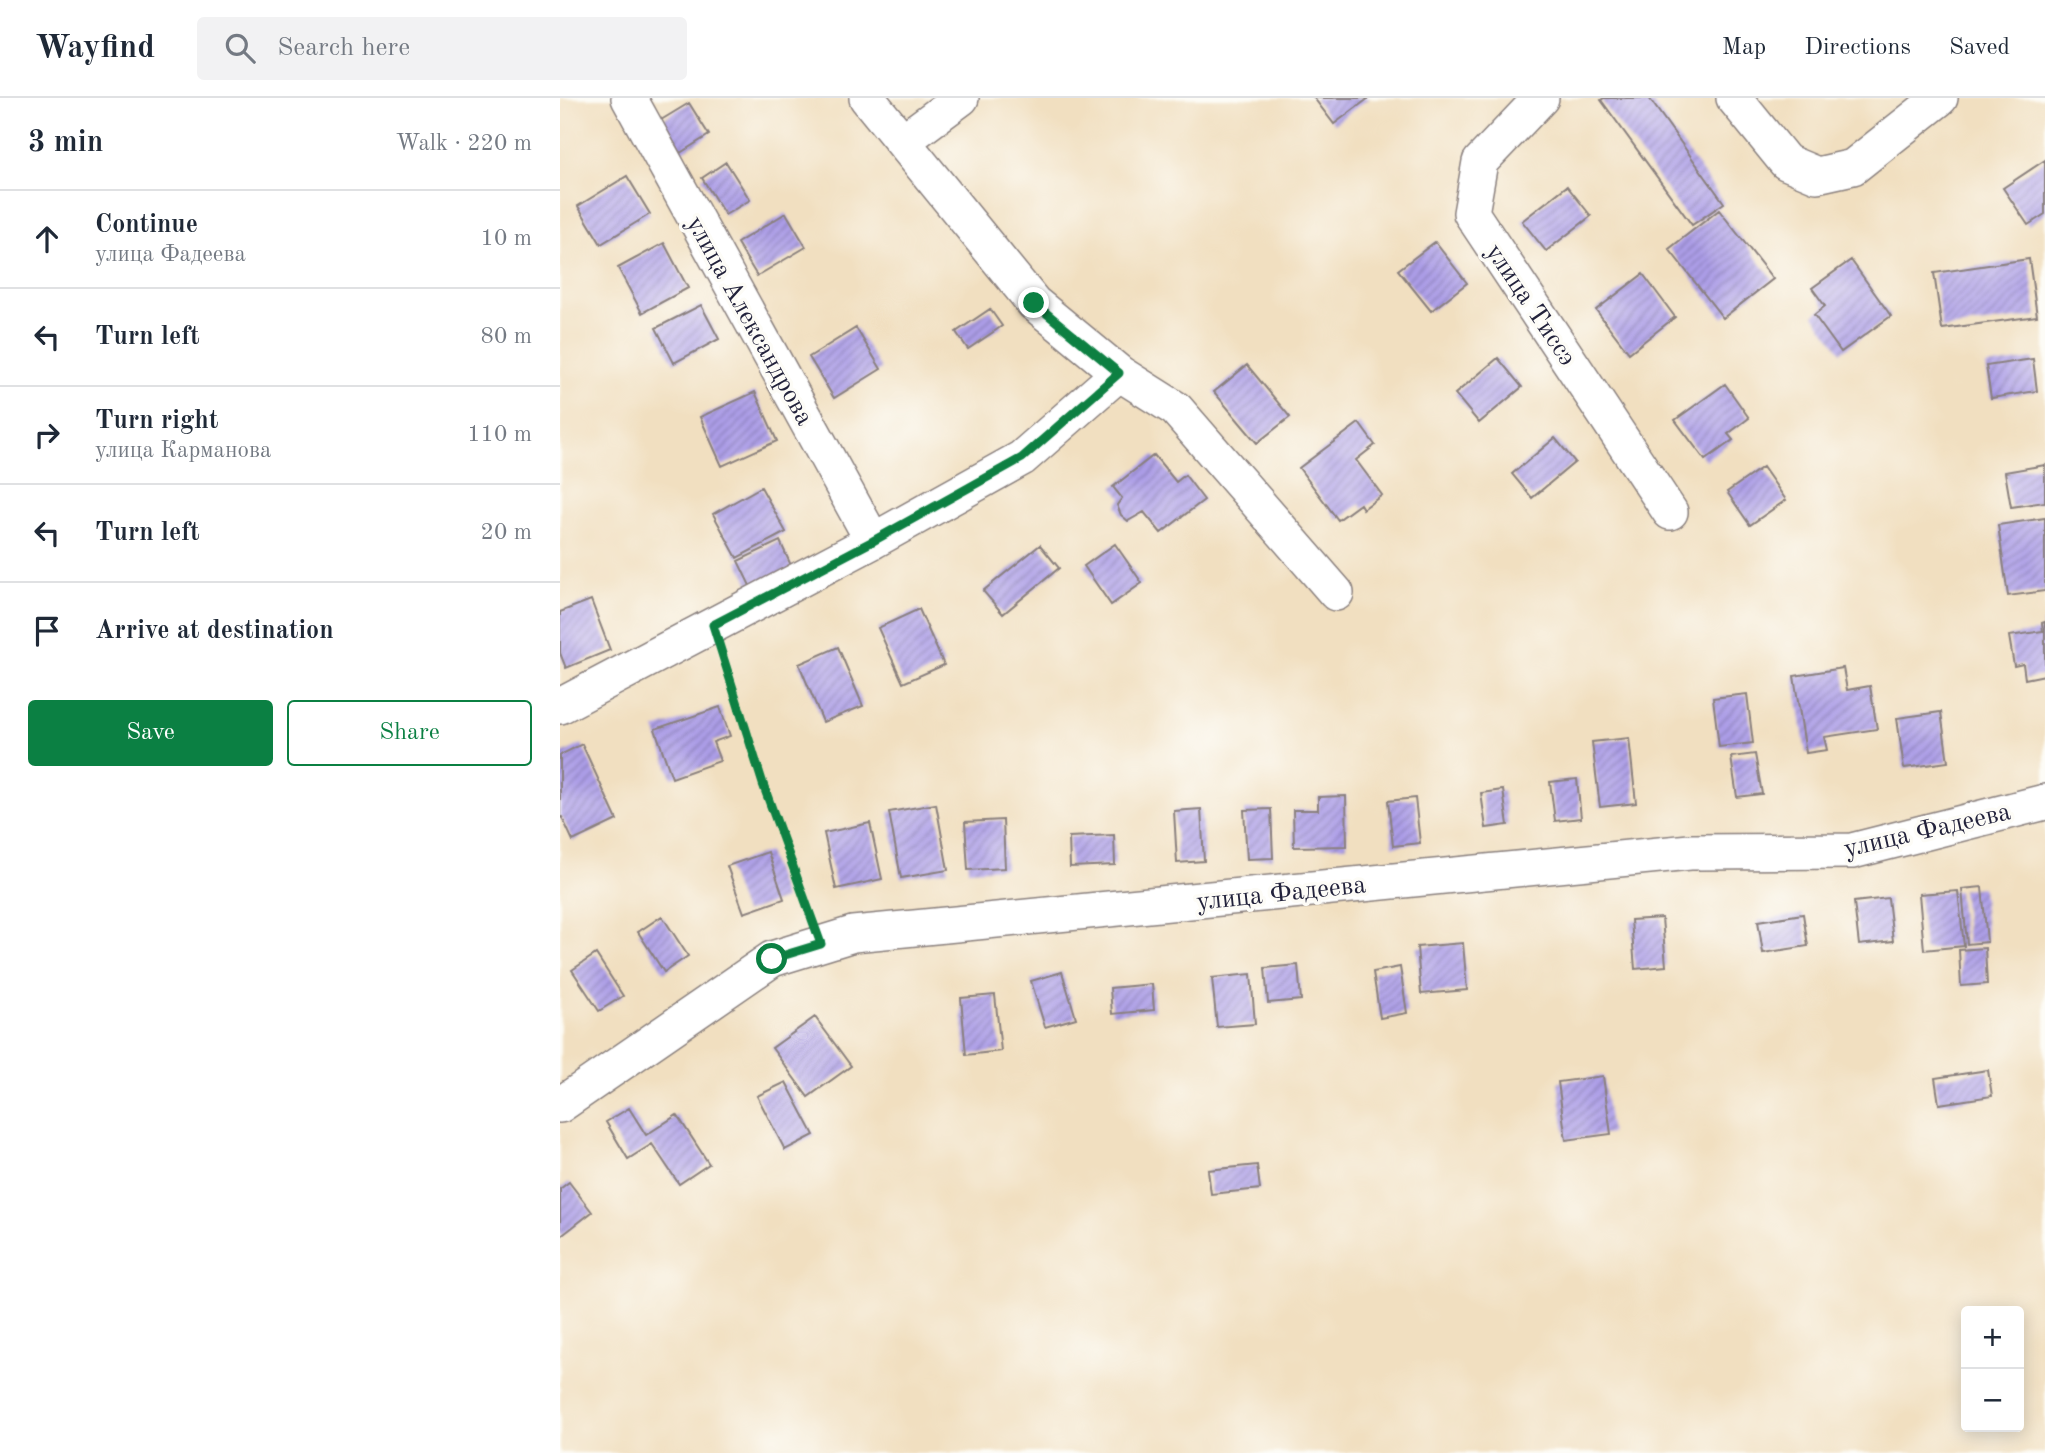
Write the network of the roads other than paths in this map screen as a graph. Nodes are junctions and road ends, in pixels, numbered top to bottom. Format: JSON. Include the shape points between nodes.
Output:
{"nodes":[{"id":1,"x":629,"y":98,"type":"edge"},
{"id":2,"x":867,"y":98,"type":"edge"},
{"id":3,"x":961,"y":98,"type":"edge"},
{"id":4,"x":1541,"y":98,"type":"edge"},
{"id":5,"x":1734,"y":98,"type":"edge"},
{"id":6,"x":1940,"y":98,"type":"edge"},
{"id":7,"x":903,"y":141,"type":"junction"},
{"id":8,"x":1119,"y":373,"type":"junction"},
{"id":9,"x":1670,"y":512,"type":"dead end"},
{"id":10,"x":873,"y":541,"type":"junction"},
{"id":11,"x":1336,"y":593,"type":"dead end"},
{"id":12,"x":560,"y":706,"type":"edge"},
{"id":13,"x":2045,"y":802,"type":"edge"},
{"id":14,"x":560,"y":1105,"type":"edge"}],
"edges":[{"from":1,"to":10,"type":"street","name":"улица Александрова"},
{"from":2,"to":7,"type":"street"},
{"from":3,"to":7,"type":"street"},
{"from":4,"to":9,"type":"street","name":"улица Тиссэ","via":[[1480,162],[1471,213]]},
{"from":5,"to":6,"type":"street","via":[[1786,162],[1817,175],[1853,167]]},
{"from":7,"to":8,"type":"street","via":[[1034,303]]},
{"from":8,"to":10,"type":"street","via":[[1022,458]]},
{"from":8,"to":11,"type":"street","via":[[1176,409]]},
{"from":10,"to":12,"type":"street"},
{"from":13,"to":14,"type":"street","name":"улица Фадеева","via":[[1852,851],[1690,852],[853,934],[772,959]]}]}
